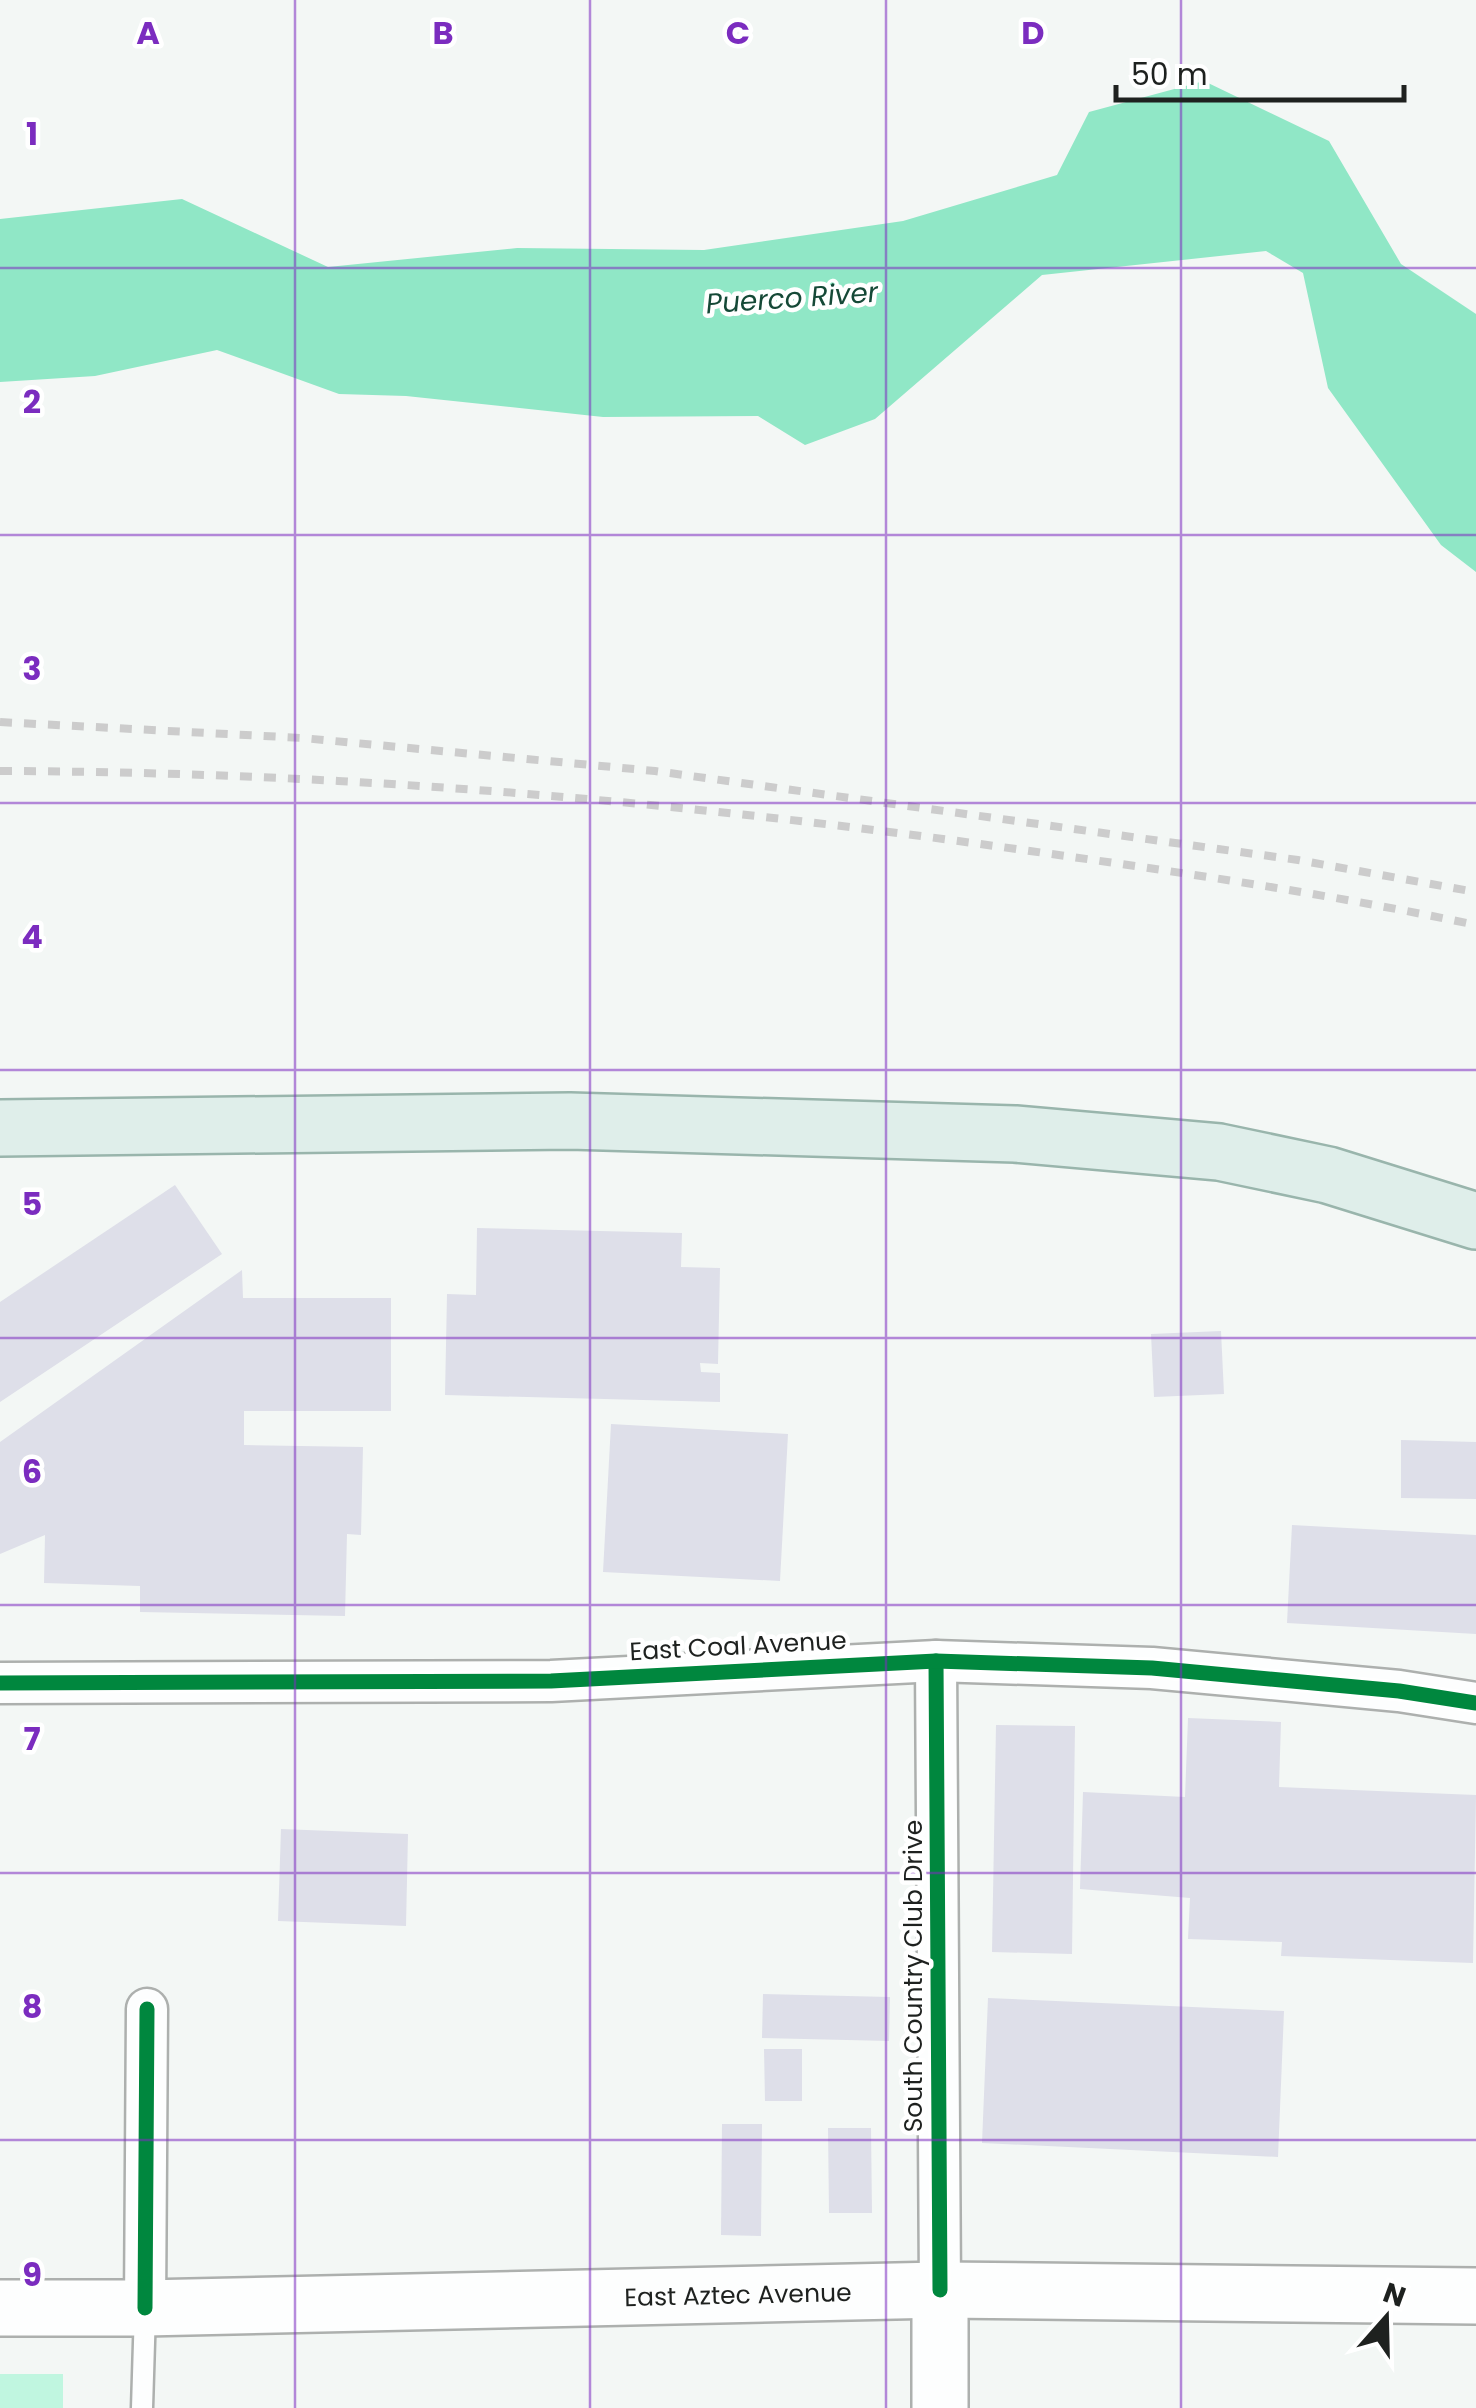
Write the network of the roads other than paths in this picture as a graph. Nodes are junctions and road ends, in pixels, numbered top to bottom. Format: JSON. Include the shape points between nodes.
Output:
{"nodes":[{"id":1,"x":0,"y":1128,"type":"edge"},
{"id":2,"x":1476,"y":1221,"type":"edge"},
{"id":3,"x":936,"y":1661,"type":"junction"},
{"id":4,"x":0,"y":1683,"type":"edge"},
{"id":5,"x":1476,"y":1703,"type":"edge"},
{"id":6,"x":147,"y":2010,"type":"dead end"},
{"id":7,"x":940,"y":2290,"type":"junction"},
{"id":8,"x":1476,"y":2296,"type":"edge"},
{"id":9,"x":0,"y":2308,"type":"edge"},
{"id":10,"x":145,"y":2308,"type":"junction"},
{"id":11,"x":142,"y":2408,"type":"edge"},
{"id":12,"x":940,"y":2408,"type":"edge"}],
"edges":[{"from":1,"to":2,"type":"main road","via":[[570,1120],[1014,1134],[1220,1152],[1328,1175]]},
{"from":3,"to":4,"type":"street","name":"East Coal Avenue","via":[[551,1680]]},
{"from":3,"to":5,"type":"street","name":"East Coal Avenue","via":[[1152,1668]]},
{"from":3,"to":7,"type":"street","name":"South Country Club Drive"},
{"from":6,"to":10,"type":"street"},
{"from":7,"to":8,"type":"main road","name":"East Aztec Avenue"},
{"from":7,"to":10,"type":"main road","name":"East Aztec Avenue"},
{"from":7,"to":12,"type":"main road","name":"South Country Club Drive"},
{"from":9,"to":10,"type":"main road","name":"East Aztec Avenue"},
{"from":10,"to":11,"type":"lane"}]}
